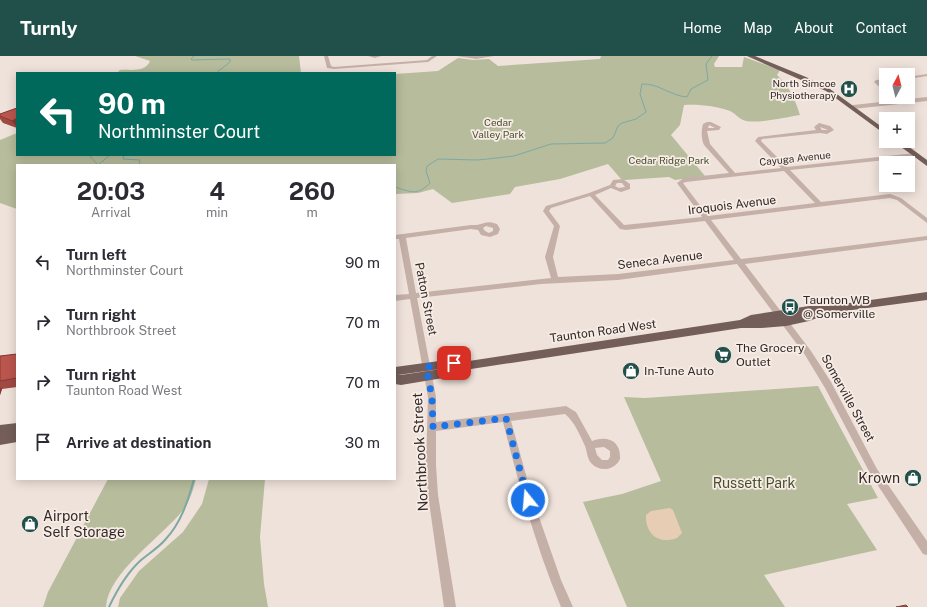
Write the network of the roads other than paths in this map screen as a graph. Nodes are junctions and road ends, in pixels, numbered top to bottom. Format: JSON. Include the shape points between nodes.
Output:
{"nodes":[{"id":1,"x":326,"y":56,"type":"edge"},
{"id":2,"x":375,"y":56,"type":"edge"},
{"id":3,"x":436,"y":56,"type":"edge"},
{"id":4,"x":459,"y":56,"type":"edge"},
{"id":5,"x":492,"y":56,"type":"edge"},
{"id":6,"x":750,"y":56,"type":"edge"},
{"id":7,"x":376,"y":65,"type":"junction"},
{"id":8,"x":927,"y":75,"type":"edge"},
{"id":9,"x":915,"y":77,"type":"edge"},
{"id":10,"x":927,"y":99,"type":"edge"},
{"id":11,"x":915,"y":100,"type":"edge"},
{"id":12,"x":886,"y":104,"type":"edge"},
{"id":13,"x":853,"y":108,"type":"junction"},
{"id":14,"x":705,"y":128,"type":"dead end"},
{"id":15,"x":879,"y":128,"type":"edge"},
{"id":16,"x":820,"y":130,"type":"dead end"},
{"id":17,"x":906,"y":148,"type":"edge"},
{"id":18,"x":915,"y":155,"type":"junction"},
{"id":19,"x":927,"y":164,"type":"edge"},
{"id":20,"x":785,"y":169,"type":"junction"},
{"id":21,"x":734,"y":175,"type":"junction"},
{"id":22,"x":681,"y":185,"type":"joint"},
{"id":23,"x":612,"y":186,"type":"dead end"},
{"id":24,"x":591,"y":194,"type":"junction"},
{"id":25,"x":820,"y":205,"type":"junction"},
{"id":26,"x":707,"y":219,"type":"junction"},
{"id":27,"x":927,"y":221,"type":"edge"},
{"id":28,"x":480,"y":228,"type":"dead end"},
{"id":29,"x":398,"y":236,"type":"edge"},
{"id":30,"x":927,"y":238,"type":"edge"},
{"id":31,"x":740,"y":263,"type":"junction"},
{"id":32,"x":555,"y":281,"type":"junction"},
{"id":33,"x":413,"y":296,"type":"junction"},
{"id":34,"x":927,"y":296,"type":"edge"},
{"id":35,"x":396,"y":298,"type":"edge"},
{"id":36,"x":782,"y":318,"type":"junction"},
{"id":37,"x":396,"y":371,"type":"edge"},
{"id":38,"x":427,"y":372,"type":"junction"},
{"id":39,"x":396,"y":380,"type":"edge"},
{"id":40,"x":506,"y":418,"type":"junction"},
{"id":41,"x":433,"y":427,"type":"junction"},
{"id":42,"x":16,"y":428,"type":"edge"},
{"id":43,"x":0,"y":430,"type":"edge"},
{"id":44,"x":16,"y":438,"type":"edge"},
{"id":45,"x":0,"y":440,"type":"edge"},
{"id":46,"x":590,"y":446,"type":"dead end"},
{"id":47,"x":925,"y":545,"type":"edge"},
{"id":48,"x":450,"y":607,"type":"edge"},
{"id":49,"x":568,"y":607,"type":"edge"}],
"edges":[{"from":1,"to":7,"type":"street","via":[[329,67],[334,68]]},
{"from":2,"to":7,"type":"street"},
{"from":3,"to":7,"type":"street","via":[[428,61]]},
{"from":4,"to":5,"type":"street"},
{"from":6,"to":13,"type":"main road","via":[[828,90]]},
{"from":8,"to":9,"type":"street"},
{"from":10,"to":11,"type":"street"},
{"from":12,"to":13,"type":"street"},
{"from":13,"to":15,"type":"main road"},
{"from":14,"to":21,"type":"street","via":[[707,145]]},
{"from":16,"to":20,"type":"street","via":[[758,140]]},
{"from":17,"to":18,"type":"main road"},
{"from":18,"to":19,"type":"main road"},
{"from":18,"to":20,"type":"street","name":"Cayuga Avenue"},
{"from":20,"to":21,"type":"street","name":"Cayuga Avenue"},
{"from":20,"to":25,"type":"street"},
{"from":21,"to":22,"type":"street","name":"Cayuga Avenue","via":[[684,180],[680,182]]},
{"from":22,"to":26,"type":"street","name":"Somerville Street"},
{"from":23,"to":24,"type":"street"},
{"from":24,"to":26,"type":"street","name":"Iroquois Avenue","via":[[626,228]]},
{"from":24,"to":32,"type":"street","via":[[546,208],[556,226],[549,257]]},
{"from":25,"to":26,"type":"street","name":"Iroquois Avenue"},
{"from":25,"to":27,"type":"street","name":"Iroquois Avenue","via":[[890,196],[899,199]]},
{"from":26,"to":31,"type":"street","name":"Somerville Street"},
{"from":28,"to":29,"type":"street"},
{"from":29,"to":33,"type":"street","name":"Patton Street"},
{"from":30,"to":31,"type":"street","name":"Seneca Avenue"},
{"from":31,"to":32,"type":"street","name":"Seneca Avenue","via":[[618,277]]},
{"from":31,"to":36,"type":"street","name":"Somerville Street"},
{"from":32,"to":33,"type":"street","name":"Seneca Avenue"},
{"from":33,"to":35,"type":"street","name":"Seneca Avenue"},
{"from":33,"to":38,"type":"street","name":"Patton Street"},
{"from":34,"to":36,"type":"main road","name":"Taunton Road West","via":[[828,310],[816,317]]},
{"from":36,"to":38,"type":"main road","name":"Taunton Road West","via":[[754,326],[741,324],[469,365],[455,372]]},
{"from":36,"to":47,"type":"street","name":"Somerville Street","via":[[823,376],[871,467],[891,499]]},
{"from":37,"to":38,"type":"main road","name":"Taunton Road West"},
{"from":38,"to":39,"type":"main road","name":"Taunton Road West"},
{"from":38,"to":41,"type":"street","name":"Northbrook Street","via":[[432,397]]},
{"from":40,"to":41,"type":"street"},
{"from":40,"to":46,"type":"street","via":[[566,410],[573,415]]},
{"from":40,"to":49,"type":"street","via":[[528,500],[556,581]]},
{"from":41,"to":48,"type":"street","name":"Northbrook Street","via":[[433,494]]},
{"from":42,"to":43,"type":"main road"},
{"from":44,"to":45,"type":"main road"}]}
